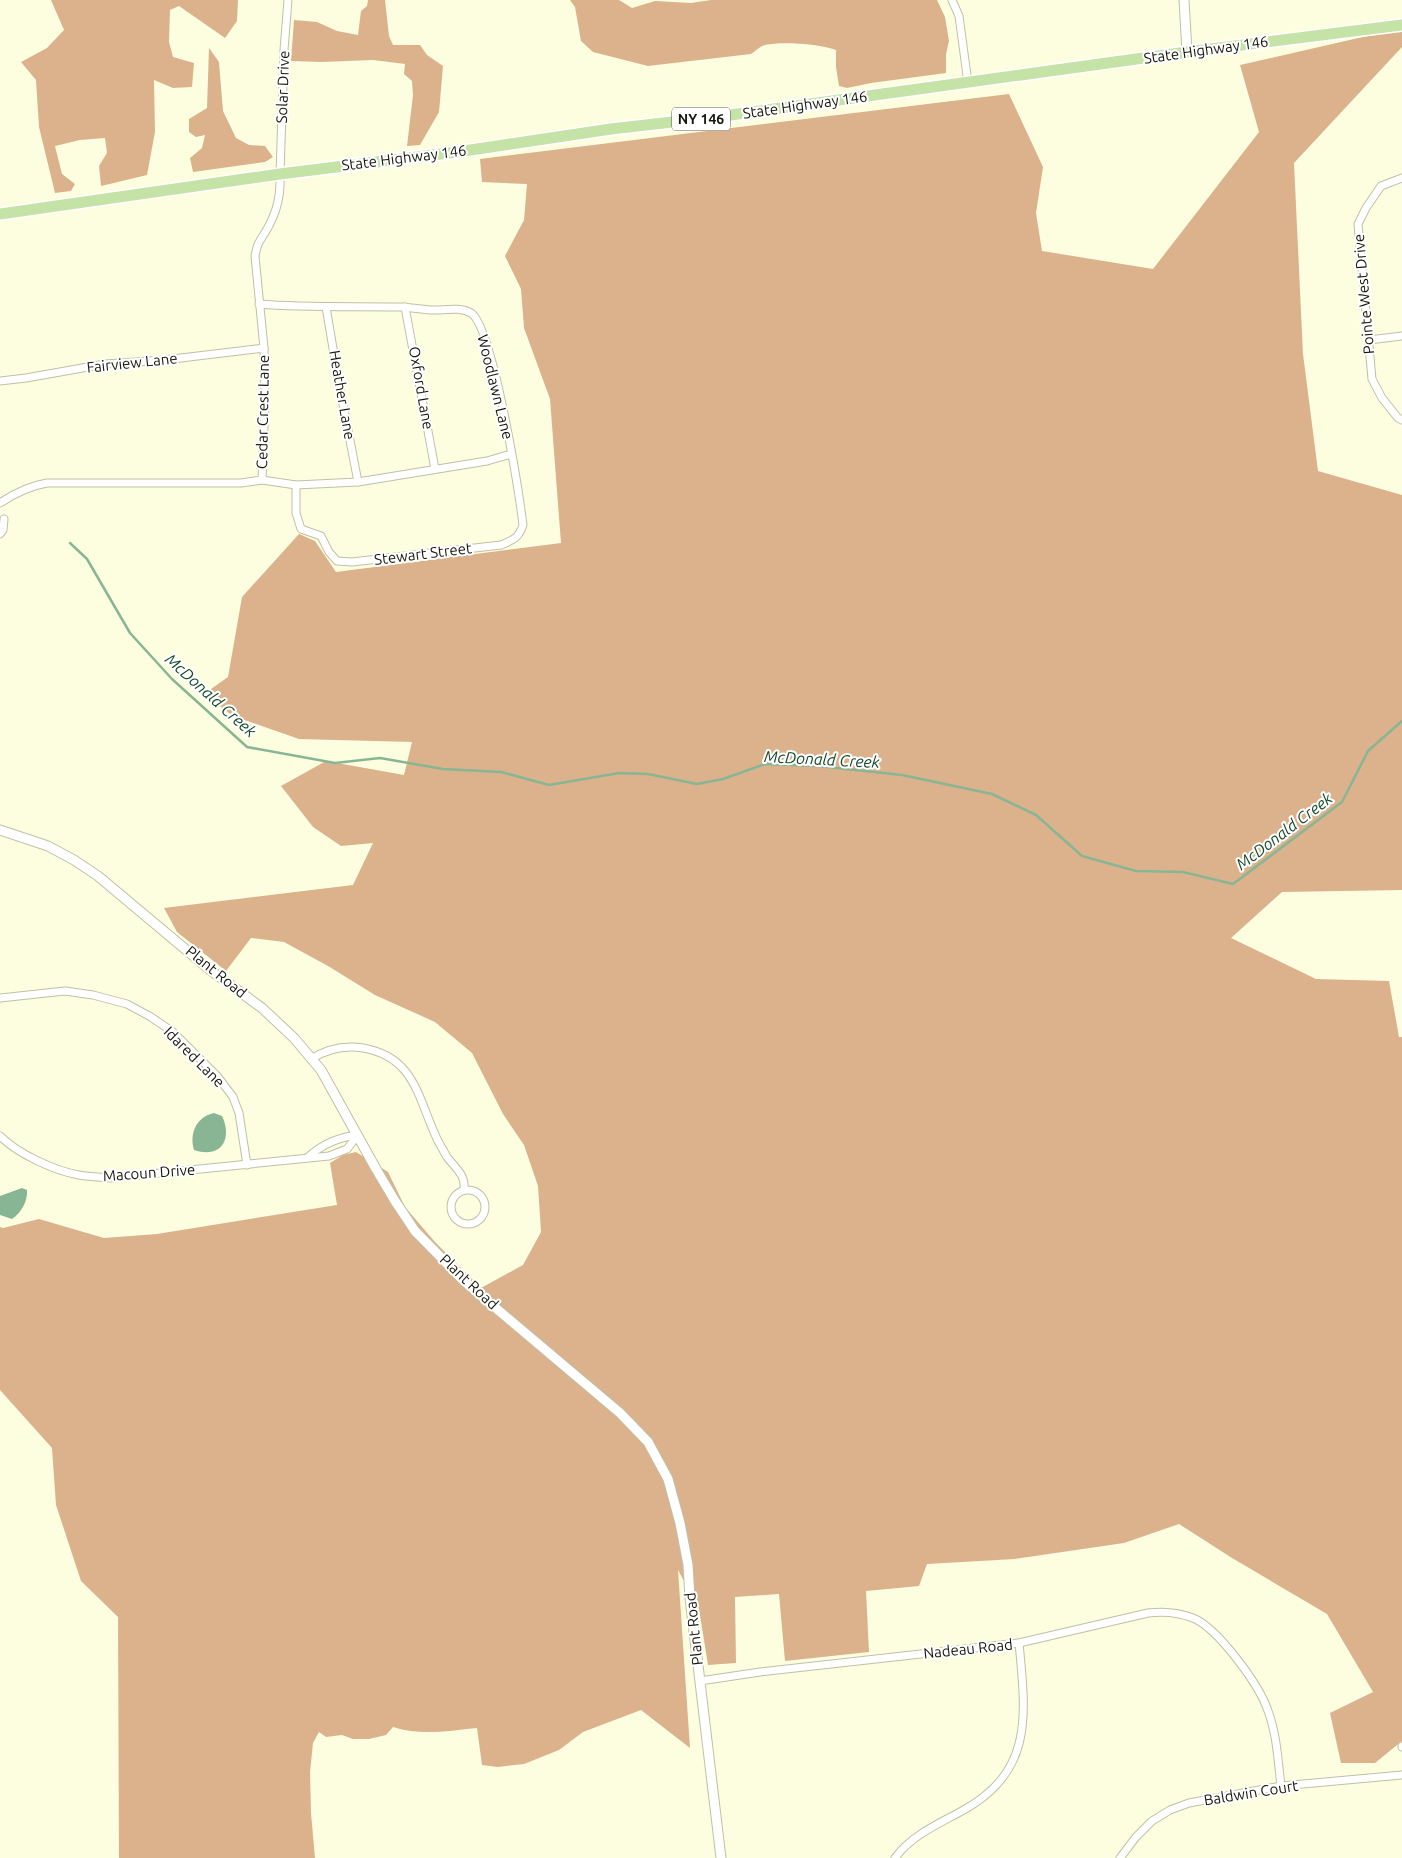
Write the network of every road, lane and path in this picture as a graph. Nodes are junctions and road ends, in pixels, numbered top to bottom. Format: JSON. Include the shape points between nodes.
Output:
{"nodes":[{"id":1,"x":288,"y":0,"type":"edge"},
{"id":2,"x":952,"y":0,"type":"edge"},
{"id":3,"x":1184,"y":0,"type":"edge"},
{"id":4,"x":1402,"y":25,"type":"edge"},
{"id":5,"x":1187,"y":52,"type":"junction"},
{"id":6,"x":968,"y":83,"type":"junction"},
{"id":7,"x":280,"y":174,"type":"junction"},
{"id":8,"x":1402,"y":178,"type":"edge"},
{"id":9,"x":0,"y":214,"type":"edge"},
{"id":10,"x":259,"y":304,"type":"junction"},
{"id":11,"x":326,"y":307,"type":"junction"},
{"id":12,"x":406,"y":307,"type":"junction"},
{"id":13,"x":1402,"y":336,"type":"edge"},
{"id":14,"x":1369,"y":340,"type":"junction"},
{"id":15,"x":264,"y":348,"type":"junction"},
{"id":16,"x":0,"y":381,"type":"edge"},
{"id":17,"x":1402,"y":420,"type":"edge"},
{"id":18,"x":511,"y":454,"type":"junction"},
{"id":19,"x":435,"y":469,"type":"junction"},
{"id":20,"x":262,"y":480,"type":"junction"},
{"id":21,"x":358,"y":482,"type":"junction"},
{"id":22,"x":296,"y":485,"type":"junction"},
{"id":23,"x":0,"y":503,"type":"edge"},
{"id":24,"x":4,"y":519,"type":"dead end"},
{"id":25,"x":0,"y":534,"type":"edge"},
{"id":26,"x":0,"y":830,"type":"edge"},
{"id":27,"x":0,"y":998,"type":"edge"},
{"id":28,"x":312,"y":1059,"type":"junction"},
{"id":29,"x":0,"y":1136,"type":"edge"},
{"id":30,"x":358,"y":1136,"type":"junction"},
{"id":31,"x":307,"y":1158,"type":"junction"},
{"id":32,"x":248,"y":1165,"type":"junction"},
{"id":33,"x":464,"y":1190,"type":"junction"},
{"id":34,"x":1019,"y":1643,"type":"junction"},
{"id":35,"x":700,"y":1681,"type":"junction"},
{"id":36,"x":1402,"y":1775,"type":"edge"},
{"id":37,"x":1281,"y":1786,"type":"junction"},
{"id":38,"x":721,"y":1858,"type":"edge"},
{"id":39,"x":895,"y":1858,"type":"edge"},
{"id":40,"x":1120,"y":1858,"type":"edge"}],
"edges":[{"from":1,"to":7,"type":"street","name":"Solar Drive"},
{"from":2,"to":6,"type":"street","via":[[959,16]]},
{"from":3,"to":5,"type":"street"},
{"from":4,"to":5,"type":"main road","name":"State Highway 146","number":"NY 146"},
{"from":5,"to":6,"type":"main road","name":"State Highway 146","number":"NY 146"},
{"from":6,"to":7,"type":"main road","name":"State Highway 146","number":"NY 146"},
{"from":7,"to":9,"type":"main road","name":"State Highway 146","number":"NY 146"},
{"from":7,"to":10,"type":"street","name":"Cedar Crest Lane","via":[[279,201],[257,242]]},
{"from":8,"to":14,"type":"street","name":"Pointe West Drive","via":[[1381,186],[1358,224]]},
{"from":10,"to":11,"type":"street","name":"Woodlawn Lane"},
{"from":10,"to":15,"type":"street","name":"Cedar Crest Lane"},
{"from":11,"to":12,"type":"street","name":"Woodlawn Lane"},
{"from":11,"to":21,"type":"street","name":"Heather Lane"},
{"from":12,"to":18,"type":"street","name":"Woodlawn Lane","via":[[464,310],[474,316],[486,341]]},
{"from":12,"to":19,"type":"street","name":"Oxford Lane"},
{"from":13,"to":14,"type":"street"},
{"from":14,"to":17,"type":"street","name":"Pointe West Drive","via":[[1372,379],[1382,398]]},
{"from":15,"to":16,"type":"street","name":"Fairview Lane","via":[[105,364]]},
{"from":15,"to":20,"type":"street","name":"Cedar Crest Lane"},
{"from":18,"to":19,"type":"street","name":"Woodlawn Lane"},
{"from":18,"to":22,"type":"street","name":"Stewart Street","via":[[523,525],[515,540],[501,545],[352,562],[337,560],[321,536],[301,529],[296,512]]},
{"from":19,"to":21,"type":"street","name":"Woodlawn Lane"},
{"from":20,"to":22,"type":"street","name":"Woodlawn Lane"},
{"from":20,"to":23,"type":"street","name":"Cedar Crest Lane","via":[[241,483],[47,483],[26,489]]},
{"from":21,"to":22,"type":"street","name":"Woodlawn Lane"},
{"from":24,"to":25,"type":"street"},
{"from":26,"to":28,"type":"street","name":"Plant Road","via":[[48,846],[98,876],[209,969],[262,1008]]},
{"from":27,"to":32,"type":"street","name":"Idared Lane","via":[[65,991],[126,1004],[151,1017],[173,1032],[218,1077],[233,1097]]},
{"from":28,"to":30,"type":"street","name":"Plant Road"},
{"from":28,"to":33,"type":"street","via":[[329,1050],[356,1047],[388,1056],[403,1068],[418,1091],[446,1156],[462,1176]]},
{"from":29,"to":32,"type":"street","name":"Macoun Drive","via":[[42,1163],[78,1175],[110,1178]]},
{"from":30,"to":31,"type":"street","name":"Macoun Drive","via":[[343,1137],[320,1147]]},
{"from":30,"to":31,"type":"street","name":"Macoun Drive","via":[[347,1149],[329,1156]]},
{"from":30,"to":35,"type":"street","name":"Plant Road","via":[[416,1231],[465,1282],[620,1413],[648,1442],[668,1479],[680,1523],[688,1565]]},
{"from":31,"to":32,"type":"street","name":"Macoun Drive"},
{"from":33,"to":33,"type":"street","via":[[475,1191],[484,1199],[485,1211],[473,1223],[462,1223],[451,1211],[454,1196]]},
{"from":34,"to":35,"type":"street","name":"Nadeau Road"},
{"from":34,"to":37,"type":"street","name":"Nadeau Road","via":[[1148,1613],[1168,1611],[1194,1618],[1224,1644],[1262,1696],[1274,1730]]},
{"from":34,"to":39,"type":"street","via":[[1023,1724],[1008,1773],[976,1804],[919,1834]]},
{"from":35,"to":38,"type":"street","name":"Plant Road"},
{"from":36,"to":37,"type":"street","name":"Baldwin Court"},
{"from":37,"to":40,"type":"street","name":"Baldwin Court","via":[[1188,1803],[1170,1810],[1152,1821]]}]}
